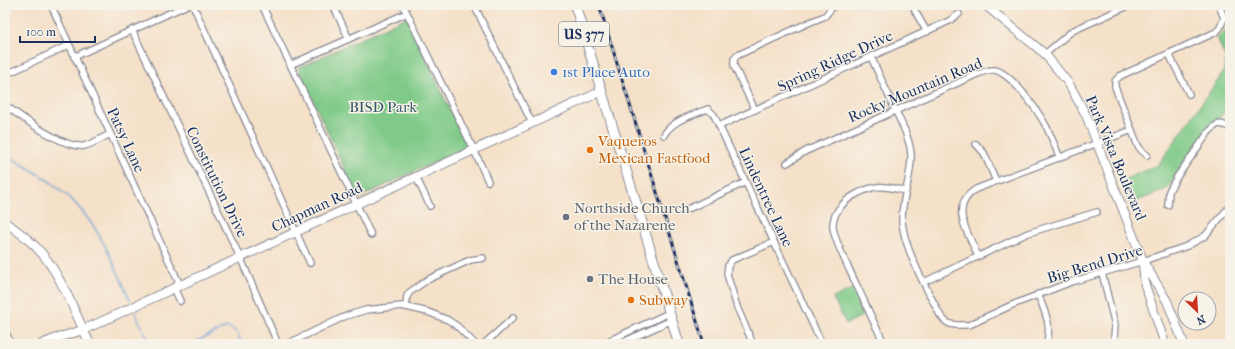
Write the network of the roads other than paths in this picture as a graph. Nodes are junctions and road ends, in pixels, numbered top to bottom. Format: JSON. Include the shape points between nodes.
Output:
{"nodes":[{"id":1,"x":51,"y":5,"type":"edge"},
{"id":2,"x":187,"y":5,"type":"edge"},
{"id":3,"x":193,"y":5,"type":"edge"},
{"id":4,"x":262,"y":5,"type":"edge"},
{"id":5,"x":333,"y":5,"type":"edge"},
{"id":6,"x":403,"y":5,"type":"edge"},
{"id":7,"x":474,"y":5,"type":"edge"},
{"id":8,"x":575,"y":5,"type":"edge"},
{"id":9,"x":834,"y":5,"type":"edge"},
{"id":10,"x":914,"y":5,"type":"edge"},
{"id":11,"x":985,"y":5,"type":"edge"},
{"id":12,"x":1130,"y":5,"type":"edge"},
{"id":13,"x":1219,"y":5,"type":"edge"},
{"id":14,"x":995,"y":7,"type":"edge"},
{"id":15,"x":407,"y":13,"type":"junction"},
{"id":16,"x":959,"y":14,"type":"dead end"},
{"id":17,"x":132,"y":30,"type":"junction"},
{"id":18,"x":927,"y":32,"type":"junction"},
{"id":19,"x":349,"y":39,"type":"junction"},
{"id":20,"x":69,"y":45,"type":"junction"},
{"id":21,"x":1045,"y":54,"type":"junction"},
{"id":22,"x":1169,"y":54,"type":"junction"},
{"id":23,"x":74,"y":56,"type":"junction"},
{"id":24,"x":871,"y":57,"type":"junction"},
{"id":25,"x":290,"y":65,"type":"junction"},
{"id":26,"x":5,"y":75,"type":"edge"},
{"id":27,"x":602,"y":91,"type":"junction"},
{"id":28,"x":1189,"y":94,"type":"dead end"},
{"id":29,"x":5,"y":105,"type":"edge"},
{"id":30,"x":755,"y":110,"type":"junction"},
{"id":31,"x":896,"y":111,"type":"junction"},
{"id":32,"x":532,"y":123,"type":"junction"},
{"id":33,"x":719,"y":126,"type":"junction"},
{"id":34,"x":1230,"y":128,"type":"edge"},
{"id":35,"x":1132,"y":130,"type":"junction"},
{"id":36,"x":110,"y":134,"type":"junction"},
{"id":37,"x":664,"y":135,"type":"dead end"},
{"id":38,"x":1097,"y":143,"type":"junction"},
{"id":39,"x":976,"y":144,"type":"dead end"},
{"id":40,"x":474,"y":150,"type":"junction"},
{"id":41,"x":1147,"y":155,"type":"dead end"},
{"id":42,"x":1060,"y":158,"type":"junction"},
{"id":43,"x":787,"y":163,"type":"dead end"},
{"id":44,"x":416,"y":177,"type":"junction"},
{"id":45,"x":488,"y":181,"type":"dead end"},
{"id":46,"x":996,"y":181,"type":"junction"},
{"id":47,"x":746,"y":182,"type":"junction"},
{"id":48,"x":905,"y":191,"type":"junction"},
{"id":49,"x":356,"y":204,"type":"junction"},
{"id":50,"x":1168,"y":205,"type":"dead end"},
{"id":51,"x":430,"y":206,"type":"dead end"},
{"id":52,"x":1230,"y":206,"type":"edge"},
{"id":53,"x":688,"y":209,"type":"dead end"},
{"id":54,"x":1097,"y":212,"type":"dead end"},
{"id":55,"x":5,"y":222,"type":"edge"},
{"id":56,"x":297,"y":231,"type":"junction"},
{"id":57,"x":371,"y":235,"type":"dead end"},
{"id":58,"x":774,"y":242,"type":"junction"},
{"id":59,"x":978,"y":256,"type":"junction"},
{"id":60,"x":240,"y":257,"type":"junction"},
{"id":61,"x":483,"y":258,"type":"dead end"},
{"id":62,"x":1143,"y":261,"type":"junction"},
{"id":63,"x":310,"y":263,"type":"dead end"},
{"id":64,"x":1102,"y":273,"type":"junction"},
{"id":65,"x":924,"y":282,"type":"junction"},
{"id":66,"x":177,"y":286,"type":"junction"},
{"id":67,"x":1038,"y":294,"type":"junction"},
{"id":68,"x":180,"y":301,"type":"dead end"},
{"id":69,"x":406,"y":307,"type":"junction"},
{"id":70,"x":670,"y":317,"type":"junction"},
{"id":71,"x":513,"y":318,"type":"dead end"},
{"id":72,"x":5,"y":330,"type":"edge"},
{"id":73,"x":83,"y":330,"type":"junction"},
{"id":74,"x":623,"y":334,"type":"junction"},
{"id":75,"x":1114,"y":338,"type":"dead end"},
{"id":76,"x":626,"y":341,"type":"junction"},
{"id":77,"x":11,"y":344,"type":"edge"},
{"id":78,"x":42,"y":344,"type":"edge"},
{"id":79,"x":90,"y":344,"type":"edge"},
{"id":80,"x":278,"y":344,"type":"edge"},
{"id":81,"x":287,"y":344,"type":"edge"},
{"id":82,"x":476,"y":344,"type":"edge"},
{"id":83,"x":484,"y":344,"type":"edge"},
{"id":84,"x":602,"y":344,"type":"edge"},
{"id":85,"x":619,"y":344,"type":"edge"},
{"id":86,"x":679,"y":344,"type":"edge"},
{"id":87,"x":753,"y":344,"type":"edge"},
{"id":88,"x":822,"y":344,"type":"edge"},
{"id":89,"x":885,"y":344,"type":"edge"},
{"id":90,"x":1046,"y":344,"type":"edge"},
{"id":91,"x":1165,"y":344,"type":"edge"},
{"id":92,"x":1184,"y":344,"type":"edge"}],
"edges":[{"from":1,"to":20,"type":"street","name":"Patsy Lane"},
{"from":2,"to":17,"type":"street"},
{"from":3,"to":56,"type":"street"},
{"from":4,"to":25,"type":"street"},
{"from":5,"to":19,"type":"street"},
{"from":6,"to":15,"type":"street"},
{"from":7,"to":32,"type":"street"},
{"from":8,"to":27,"type":"main road","number":"US 377"},
{"from":9,"to":30,"type":"street","via":[[825,16],[734,59],[734,66]]},
{"from":10,"to":18,"type":"street"},
{"from":11,"to":14,"type":"street","name":"Park Vista Boulevard"},
{"from":12,"to":21,"type":"street","via":[[1072,31]]},
{"from":13,"to":22,"type":"street","via":[[1224,18],[1216,32]]},
{"from":14,"to":21,"type":"street","name":"Park Vista Boulevard"},
{"from":15,"to":19,"type":"street"},
{"from":15,"to":40,"type":"street"},
{"from":16,"to":18,"type":"street","name":"Spring Ridge Drive","via":[[949,22]]},
{"from":17,"to":23,"type":"street"},
{"from":17,"to":60,"type":"street","name":"Constitution Drive"},
{"from":18,"to":24,"type":"street","name":"Spring Ridge Drive"},
{"from":19,"to":25,"type":"street"},
{"from":20,"to":23,"type":"street","name":"Patsy Lane"},
{"from":20,"to":26,"type":"street"},
{"from":21,"to":38,"type":"street","name":"Park Vista Boulevard","via":[[1069,84],[1086,115]]},
{"from":22,"to":28,"type":"street"},
{"from":22,"to":35,"type":"street","via":[[1120,76],[1115,81]]},
{"from":23,"to":36,"type":"street","name":"Patsy Lane"},
{"from":24,"to":30,"type":"street","name":"Spring Ridge Drive"},
{"from":24,"to":31,"type":"street"},
{"from":25,"to":49,"type":"street"},
{"from":27,"to":32,"type":"street","name":"Chapman Road"},
{"from":27,"to":70,"type":"main road","number":"US 377"},
{"from":29,"to":36,"type":"street","via":[[69,144],[84,146]]},
{"from":30,"to":33,"type":"street","name":"Spring Ridge Drive"},
{"from":31,"to":42,"type":"street","name":"Rocky Mountain Road","via":[[975,75],[994,70],[1004,74],[1014,83],[1040,115]]},
{"from":31,"to":43,"type":"street","name":"Rocky Mountain Road","via":[[806,151]]},
{"from":31,"to":48,"type":"street","via":[[911,154]]},
{"from":32,"to":40,"type":"street","name":"Chapman Road"},
{"from":33,"to":37,"type":"street","name":"Lindentree Lane","via":[[708,108],[675,123]]},
{"from":33,"to":47,"type":"street","name":"Lindentree Lane"},
{"from":34,"to":50,"type":"street","via":[[1223,124],[1212,128],[1177,176],[1169,191]]},
{"from":35,"to":38,"type":"street"},
{"from":35,"to":41,"type":"street","via":[[1138,146]]},
{"from":36,"to":66,"type":"street","name":"Patsy Lane"},
{"from":38,"to":42,"type":"street"},
{"from":38,"to":62,"type":"street","name":"Park Vista Boulevard"},
{"from":39,"to":46,"type":"street","via":[[984,153]]},
{"from":40,"to":44,"type":"street","name":"Chapman Road"},
{"from":40,"to":45,"type":"street"},
{"from":42,"to":46,"type":"street"},
{"from":44,"to":49,"type":"street","name":"Chapman Road"},
{"from":44,"to":51,"type":"street"},
{"from":46,"to":59,"type":"street","via":[[976,189],[962,205],[962,219]]},
{"from":47,"to":53,"type":"street"},
{"from":47,"to":58,"type":"street","name":"Lindentree Lane"},
{"from":48,"to":65,"type":"street","via":[[902,209],[904,231]]},
{"from":48,"to":89,"type":"street","via":[[884,186],[861,191],[842,204],[832,226]]},
{"from":49,"to":56,"type":"street","name":"Chapman Road"},
{"from":49,"to":57,"type":"street"},
{"from":52,"to":62,"type":"street","name":"Big Bend Drive","via":[[1205,236]]},
{"from":54,"to":59,"type":"street","via":[[1028,233]]},
{"from":55,"to":73,"type":"street","via":[[24,235],[45,257],[62,285]]},
{"from":56,"to":60,"type":"street","name":"Chapman Road"},
{"from":56,"to":63,"type":"street"},
{"from":58,"to":87,"type":"street","via":[[732,260],[728,266],[727,274],[737,307]]},
{"from":58,"to":88,"type":"street","name":"Lindentree Lane"},
{"from":59,"to":65,"type":"street"},
{"from":60,"to":66,"type":"street","name":"Chapman Road"},
{"from":60,"to":80,"type":"street","name":"Constitution Drive"},
{"from":61,"to":69,"type":"street","via":[[470,260],[427,280],[410,292]]},
{"from":62,"to":64,"type":"street","name":"Big Bend Drive"},
{"from":62,"to":91,"type":"street","name":"Park Vista Boulevard","via":[[1145,285]]},
{"from":62,"to":92,"type":"street","name":"Park Vista Boulevard","via":[[1167,300]]},
{"from":64,"to":67,"type":"street","name":"Big Bend Drive"},
{"from":64,"to":75,"type":"street","via":[[1115,324]]},
{"from":65,"to":67,"type":"street","name":"Big Bend Drive","via":[[940,315],[945,321],[956,325],[969,325]]},
{"from":66,"to":68,"type":"street","name":"Patsy Lane"},
{"from":66,"to":73,"type":"street","name":"Chapman Road"},
{"from":67,"to":90,"type":"street","via":[[1049,324],[1050,331]]},
{"from":69,"to":81,"type":"street","via":[[366,310],[346,316]]},
{"from":69,"to":82,"type":"street","via":[[448,320]]},
{"from":70,"to":74,"type":"street"},
{"from":70,"to":76,"type":"street"},
{"from":70,"to":86,"type":"main road","number":"US 377"},
{"from":71,"to":83,"type":"street"},
{"from":72,"to":77,"type":"street"},
{"from":73,"to":78,"type":"street","name":"Chapman Road"},
{"from":73,"to":79,"type":"street"},
{"from":74,"to":76,"type":"street"},
{"from":74,"to":84,"type":"street"},
{"from":76,"to":85,"type":"street"}]}
